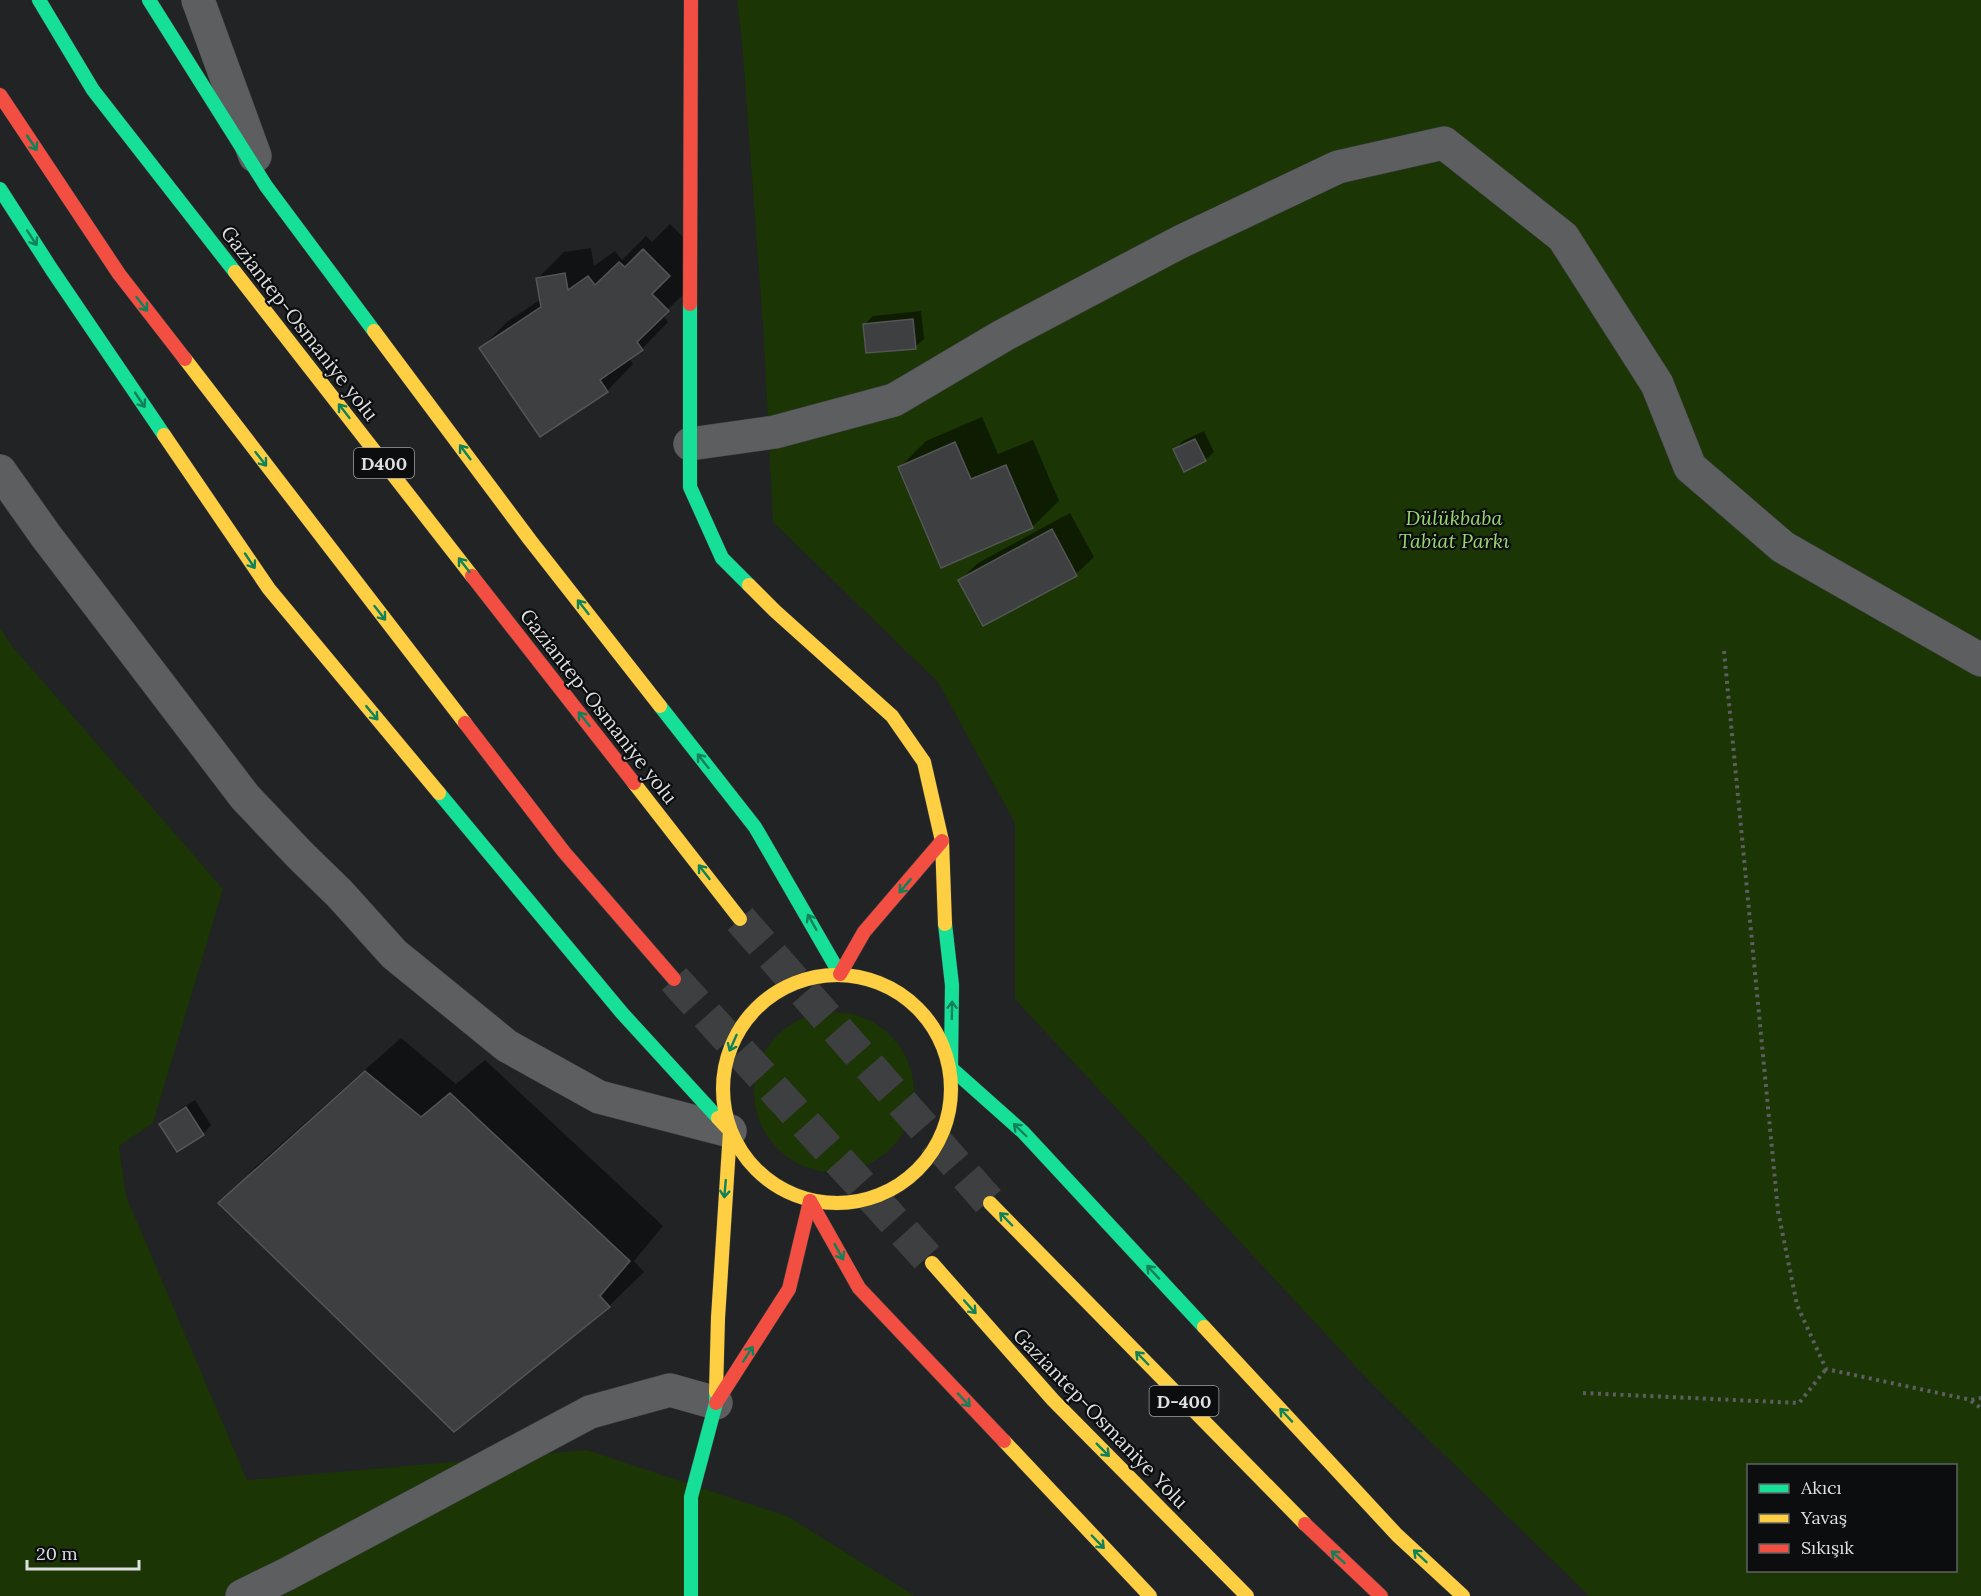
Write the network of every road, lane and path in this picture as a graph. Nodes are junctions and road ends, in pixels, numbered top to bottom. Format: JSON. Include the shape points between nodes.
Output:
{"nodes":[{"id":1,"x":39,"y":0,"type":"edge"},
{"id":2,"x":148,"y":0,"type":"edge"},
{"id":3,"x":198,"y":0,"type":"edge"},
{"id":4,"x":691,"y":0,"type":"edge"},
{"id":5,"x":0,"y":94,"type":"edge"},
{"id":6,"x":266,"y":186,"type":"junction"},
{"id":7,"x":0,"y":189,"type":"edge"},
{"id":8,"x":690,"y":444,"type":"junction"},
{"id":9,"x":0,"y":471,"type":"edge"},
{"id":10,"x":1724,"y":651,"type":"dead end"},
{"id":11,"x":1981,"y":660,"type":"edge"},
{"id":12,"x":942,"y":841,"type":"junction"},
{"id":13,"x":740,"y":918,"type":"tunnel mouth"},
{"id":14,"x":840,"y":974,"type":"junction"},
{"id":15,"x":674,"y":979,"type":"tunnel mouth"},
{"id":16,"x":951,"y":1068,"type":"junction"},
{"id":17,"x":730,"y":1131,"type":"junction"},
{"id":18,"x":810,"y":1201,"type":"junction"},
{"id":19,"x":990,"y":1203,"type":"tunnel mouth"},
{"id":20,"x":932,"y":1263,"type":"tunnel mouth"},
{"id":21,"x":1826,"y":1369,"type":"junction"},
{"id":22,"x":1583,"y":1393,"type":"dead end"},
{"id":23,"x":1981,"y":1398,"type":"edge"},
{"id":24,"x":1971,"y":1400,"type":"junction"},
{"id":25,"x":716,"y":1403,"type":"junction"},
{"id":26,"x":1981,"y":1408,"type":"edge"},
{"id":27,"x":242,"y":1596,"type":"edge"},
{"id":28,"x":691,"y":1596,"type":"edge"},
{"id":29,"x":1150,"y":1596,"type":"edge"},
{"id":30,"x":1247,"y":1596,"type":"edge"},
{"id":31,"x":1381,"y":1596,"type":"edge"},
{"id":32,"x":1463,"y":1596,"type":"edge"}],
"edges":[{"from":13,"to":1,"type":"main road","name":"Gaziantep-Osmaniye yolu","number":"D400","one_way":true,"via":[[93,90]]},
{"from":2,"to":6,"type":"main road"},
{"from":3,"to":6,"type":"street"},
{"from":4,"to":8,"type":"main road"},
{"from":5,"to":15,"type":"main road","one_way":true,"via":[[119,274],[564,852]]},
{"from":14,"to":6,"type":"main road","one_way":true,"via":[[755,826],[530,540]]},
{"from":7,"to":17,"type":"main road","one_way":true,"via":[[269,589],[622,1013]]},
{"from":8,"to":11,"type":"street","via":[[775,432],[894,400],[1004,335],[1180,242],[1338,167],[1444,143],[1563,237],[1656,384],[1690,467],[1783,547]]},
{"from":8,"to":12,"type":"main road","via":[[690,487],[722,558],[892,716],[924,762]]},
{"from":9,"to":17,"type":"street","via":[[245,797],[394,954],[507,1046],[599,1097]]},
{"from":10,"to":21,"type":"path","via":[[1778,1211],[1797,1305]]},
{"from":12,"to":14,"type":"main road","one_way":true,"via":[[864,932]]},
{"from":16,"to":12,"type":"main road","one_way":true,"via":[[952,985]]},
{"from":14,"to":16,"type":"main road","via":[[879,981],[913,1001],[938,1031]]},
{"from":14,"to":17,"type":"main road","one_way":true,"via":[[801,980],[766,999],[741,1026],[726,1059],[722,1095]]},
{"from":16,"to":18,"type":"main road","via":[[952,1107],[939,1145],[914,1176],[882,1195],[856,1202]]},
{"from":32,"to":16,"type":"main road","one_way":true,"via":[[1397,1535],[1023,1132]]},
{"from":17,"to":18,"type":"main road","via":[[749,1162],[776,1186]]},
{"from":17,"to":25,"type":"main road","one_way":true},
{"from":25,"to":18,"type":"main road","one_way":true,"via":[[789,1289]]},
{"from":18,"to":29,"type":"main road","one_way":true,"via":[[859,1288]]},
{"from":31,"to":19,"type":"main road","number":"D-400","one_way":true,"via":[[1324,1544]]},
{"from":20,"to":30,"type":"main road","name":"Gaziantep-Osmaniye Yolu","one_way":true,"via":[[1053,1400]]},
{"from":21,"to":22,"type":"path","via":[[1799,1403]]},
{"from":21,"to":24,"type":"path"},
{"from":23,"to":24,"type":"path"},
{"from":24,"to":26,"type":"path"},
{"from":25,"to":27,"type":"street","via":[[670,1390],[590,1412]]},
{"from":25,"to":28,"type":"main road","via":[[691,1497]]}]}
